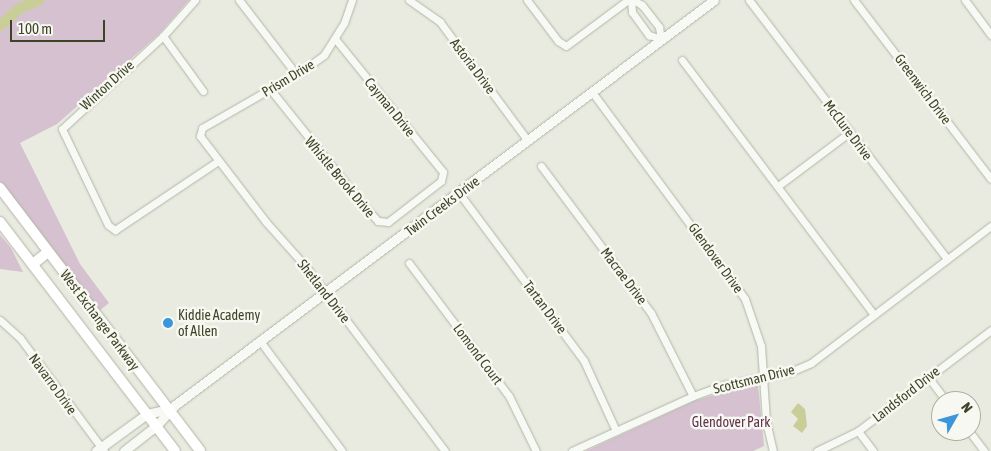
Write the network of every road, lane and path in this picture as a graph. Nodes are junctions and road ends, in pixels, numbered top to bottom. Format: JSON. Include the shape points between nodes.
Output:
{"nodes":[{"id":1,"x":195,"y":0,"type":"edge"},
{"id":2,"x":239,"y":0,"type":"edge"},
{"id":3,"x":352,"y":0,"type":"edge"},
{"id":4,"x":409,"y":0,"type":"edge"},
{"id":5,"x":527,"y":0,"type":"edge"},
{"id":6,"x":631,"y":0,"type":"edge"},
{"id":7,"x":714,"y":0,"type":"edge"},
{"id":8,"x":749,"y":0,"type":"edge"},
{"id":9,"x":854,"y":0,"type":"edge"},
{"id":10,"x":965,"y":0,"type":"edge"},
{"id":11,"x":991,"y":35,"type":"edge"},
{"id":12,"x":163,"y":36,"type":"junction"},
{"id":13,"x":661,"y":39,"type":"junction"},
{"id":14,"x":336,"y":40,"type":"junction"},
{"id":15,"x":682,"y":60,"type":"dead end"},
{"id":16,"x":296,"y":74,"type":"junction"},
{"id":17,"x":270,"y":89,"type":"junction"},
{"id":18,"x":203,"y":91,"type":"dead end"},
{"id":19,"x":592,"y":92,"type":"junction"},
{"id":20,"x":850,"y":132,"type":"junction"},
{"id":21,"x":200,"y":133,"type":"joint"},
{"id":22,"x":528,"y":141,"type":"junction"},
{"id":23,"x":218,"y":161,"type":"junction"},
{"id":24,"x":541,"y":166,"type":"dead end"},
{"id":25,"x":443,"y":175,"type":"joint"},
{"id":26,"x":991,"y":179,"type":"edge"},
{"id":27,"x":778,"y":186,"type":"junction"},
{"id":28,"x":0,"y":188,"type":"edge"},
{"id":29,"x":459,"y":193,"type":"junction"},
{"id":30,"x":0,"y":222,"type":"edge"},
{"id":31,"x":991,"y":226,"type":"edge"},
{"id":32,"x":48,"y":252,"type":"junction"},
{"id":33,"x":947,"y":259,"type":"junction"},
{"id":34,"x":409,"y":263,"type":"dead end"},
{"id":35,"x":33,"y":264,"type":"junction"},
{"id":36,"x":326,"y":292,"type":"junction"},
{"id":37,"x":874,"y":315,"type":"junction"},
{"id":38,"x":0,"y":320,"type":"edge"},
{"id":39,"x":991,"y":330,"type":"edge"},
{"id":40,"x":260,"y":342,"type":"junction"},
{"id":41,"x":928,"y":377,"type":"junction"},
{"id":42,"x":763,"y":378,"type":"junction"},
{"id":43,"x":938,"y":391,"type":"edge"},
{"id":44,"x":692,"y":396,"type":"junction"},
{"id":45,"x":169,"y":410,"type":"junction"},
{"id":46,"x":147,"y":414,"type":"junction"},
{"id":47,"x":156,"y":426,"type":"junction"},
{"id":48,"x":616,"y":431,"type":"junction"},
{"id":49,"x":858,"y":431,"type":"junction"},
{"id":50,"x":100,"y":450,"type":"edge"},
{"id":51,"x":124,"y":451,"type":"edge"},
{"id":52,"x":175,"y":451,"type":"edge"},
{"id":53,"x":200,"y":451,"type":"edge"},
{"id":54,"x":342,"y":451,"type":"edge"},
{"id":55,"x":445,"y":451,"type":"edge"},
{"id":56,"x":536,"y":451,"type":"edge"},
{"id":57,"x":572,"y":451,"type":"edge"},
{"id":58,"x":773,"y":451,"type":"edge"},
{"id":59,"x":817,"y":451,"type":"edge"},
{"id":60,"x":873,"y":451,"type":"edge"}],
"edges":[{"from":1,"to":12,"type":"street","name":"Winton Drive"},
{"from":2,"to":16,"type":"street"},
{"from":3,"to":14,"type":"street","name":"Prism Drive"},
{"from":4,"to":22,"type":"street","name":"Astoria Drive","via":[[440,22]]},
{"from":5,"to":6,"type":"street","via":[[558,41],[566,46]]},
{"from":6,"to":13,"type":"street","via":[[642,5],[659,27]]},
{"from":6,"to":13,"type":"street","via":[[632,12],[649,35]]},
{"from":7,"to":13,"type":"street","name":"Twin Creeks Drive"},
{"from":8,"to":20,"type":"street","name":"McClure Drive"},
{"from":9,"to":26,"type":"street","name":"Greenwich Drive"},
{"from":10,"to":11,"type":"street"},
{"from":12,"to":18,"type":"street"},
{"from":12,"to":23,"type":"street","name":"Winton Drive","via":[[62,128],[108,225],[115,230]]},
{"from":13,"to":19,"type":"street","name":"Twin Creeks Drive"},
{"from":14,"to":16,"type":"street","name":"Prism Drive","via":[[314,63]]},
{"from":14,"to":25,"type":"street","name":"Cayman Drive","via":[[442,168]]},
{"from":15,"to":27,"type":"street"},
{"from":16,"to":17,"type":"street","name":"Prism Drive"},
{"from":17,"to":21,"type":"street","name":"Prism Drive","via":[[202,128]]},
{"from":17,"to":25,"type":"street","name":"Whistle Brook Drive","via":[[328,164],[380,223],[388,222],[441,181]]},
{"from":19,"to":22,"type":"street","name":"Twin Creeks Drive"},
{"from":19,"to":42,"type":"street","name":"Glendover Drive","via":[[735,281],[756,328]]},
{"from":20,"to":27,"type":"street"},
{"from":20,"to":33,"type":"street","name":"McClure Drive"},
{"from":21,"to":23,"type":"street","name":"Shetland Drive"},
{"from":22,"to":29,"type":"street","name":"Twin Creeks Drive"},
{"from":23,"to":36,"type":"street","name":"Shetland Drive"},
{"from":24,"to":44,"type":"street","name":"Macrae Drive","via":[[651,313]]},
{"from":27,"to":37,"type":"street"},
{"from":28,"to":32,"type":"main road","name":"West Exchange Parkway"},
{"from":29,"to":36,"type":"street","name":"Twin Creeks Drive"},
{"from":29,"to":48,"type":"street","name":"Tartan Drive","via":[[584,361]]},
{"from":30,"to":35,"type":"main road","name":"West Exchange Parkway"},
{"from":31,"to":33,"type":"street","name":"Scottsman Drive"},
{"from":32,"to":35,"type":"main road"},
{"from":32,"to":45,"type":"main road","name":"West Exchange Parkway"},
{"from":33,"to":37,"type":"street","name":"Scottsman Drive"},
{"from":34,"to":56,"type":"street","name":"Lomond Court","via":[[509,396]]},
{"from":35,"to":46,"type":"main road","name":"West Exchange Parkway"},
{"from":36,"to":40,"type":"street","name":"Twin Creeks Drive"},
{"from":36,"to":55,"type":"street","name":"Shetland Drive"},
{"from":37,"to":42,"type":"street","name":"Scottsman Drive","via":[[811,363]]},
{"from":38,"to":50,"type":"street","name":"Navarro Drive","via":[[20,338]]},
{"from":39,"to":41,"type":"street","name":"Landsford Drive"},
{"from":40,"to":45,"type":"street","name":"Twin Creeks Drive"},
{"from":40,"to":54,"type":"street"},
{"from":41,"to":43,"type":"street"},
{"from":41,"to":49,"type":"street","name":"Landsford Drive"},
{"from":42,"to":44,"type":"street","name":"Scottsman Drive"},
{"from":42,"to":58,"type":"street","name":"Glendover Drive","via":[[766,421]]},
{"from":44,"to":48,"type":"street","name":"Scottsman Drive"},
{"from":45,"to":46,"type":"street","name":"Twin Creeks Drive"},
{"from":45,"to":47,"type":"street","name":"Twin Creeks Drive"},
{"from":45,"to":53,"type":"main road","name":"West Exchange Parkway"},
{"from":46,"to":47,"type":"main road","name":"West Exchange Parkway"},
{"from":46,"to":50,"type":"street","name":"Twin Creeks Drive"},
{"from":47,"to":51,"type":"street","name":"Twin Creeks Drive"},
{"from":47,"to":52,"type":"main road","name":"West Exchange Parkway"},
{"from":48,"to":57,"type":"street","name":"Scottsman Drive"},
{"from":49,"to":59,"type":"street","name":"Landsford Drive"},
{"from":49,"to":60,"type":"street"}]}
